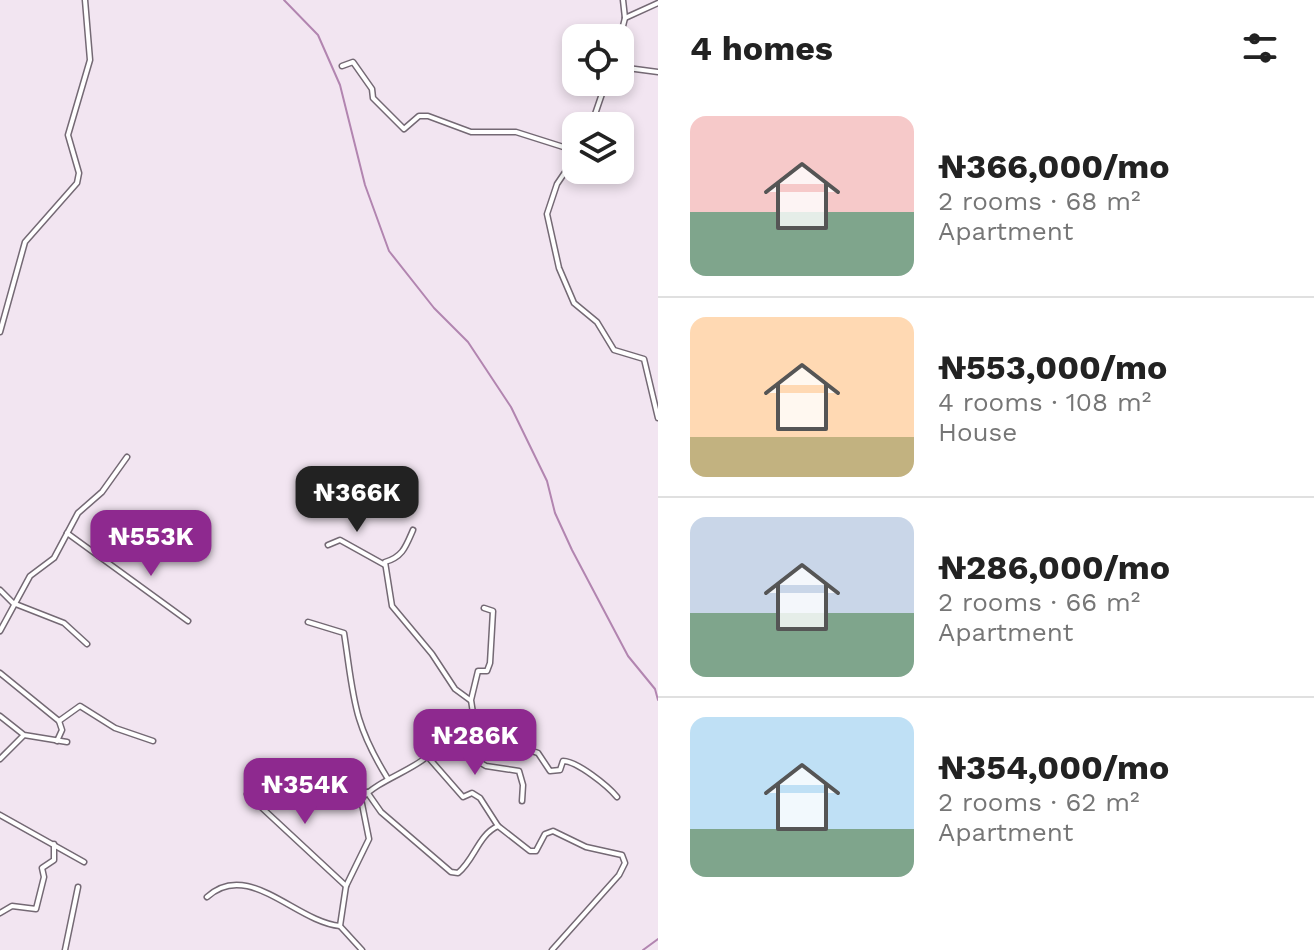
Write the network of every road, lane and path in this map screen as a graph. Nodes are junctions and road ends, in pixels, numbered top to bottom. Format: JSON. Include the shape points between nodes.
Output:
{"nodes":[{"id":1,"x":85,"y":0,"type":"edge"},
{"id":2,"x":623,"y":0,"type":"edge"},
{"id":3,"x":658,"y":3,"type":"edge"},
{"id":4,"x":625,"y":18,"type":"junction"},
{"id":5,"x":624,"y":24,"type":"edge"},
{"id":6,"x":342,"y":66,"type":"dead end"},
{"id":7,"x":634,"y":69,"type":"edge"},
{"id":8,"x":658,"y":72,"type":"edge"},
{"id":9,"x":562,"y":148,"type":"edge"},
{"id":10,"x":562,"y":176,"type":"edge"},
{"id":11,"x":0,"y":332,"type":"edge"},
{"id":12,"x":658,"y":418,"type":"edge"},
{"id":13,"x":127,"y":457,"type":"dead end"},
{"id":14,"x":413,"y":530,"type":"dead end"},
{"id":15,"x":67,"y":533,"type":"junction"},
{"id":16,"x":328,"y":545,"type":"dead end"},
{"id":17,"x":385,"y":565,"type":"junction"},
{"id":18,"x":0,"y":590,"type":"edge"},
{"id":19,"x":13,"y":603,"type":"junction"},
{"id":20,"x":484,"y":608,"type":"dead end"},
{"id":21,"x":188,"y":621,"type":"dead end"},
{"id":22,"x":308,"y":622,"type":"dead end"},
{"id":23,"x":0,"y":631,"type":"edge"},
{"id":24,"x":87,"y":644,"type":"dead end"},
{"id":25,"x":0,"y":673,"type":"edge"},
{"id":26,"x":471,"y":700,"type":"junction"},
{"id":27,"x":0,"y":716,"type":"edge"},
{"id":28,"x":59,"y":721,"type":"junction"},
{"id":29,"x":452,"y":731,"type":"junction"},
{"id":30,"x":24,"y":735,"type":"junction"},
{"id":31,"x":441,"y":740,"type":"junction"},
{"id":32,"x":57,"y":741,"type":"junction"},
{"id":33,"x":153,"y":741,"type":"dead end"},
{"id":34,"x":67,"y":742,"type":"dead end"},
{"id":35,"x":428,"y":757,"type":"junction"},
{"id":36,"x":0,"y":759,"type":"edge"},
{"id":37,"x":259,"y":770,"type":"dead end"},
{"id":38,"x":388,"y":779,"type":"junction"},
{"id":39,"x":367,"y":792,"type":"junction"},
{"id":40,"x":617,"y":797,"type":"dead end"},
{"id":41,"x":522,"y":801,"type":"dead end"},
{"id":42,"x":0,"y":815,"type":"edge"},
{"id":43,"x":498,"y":826,"type":"junction"},
{"id":44,"x":54,"y":844,"type":"junction"},
{"id":45,"x":84,"y":862,"type":"dead end"},
{"id":46,"x":346,"y":886,"type":"junction"},
{"id":47,"x":78,"y":887,"type":"dead end"},
{"id":48,"x":207,"y":897,"type":"dead end"},
{"id":49,"x":0,"y":913,"type":"edge"},
{"id":50,"x":340,"y":926,"type":"junction"},
{"id":51,"x":65,"y":950,"type":"edge"},
{"id":52,"x":362,"y":950,"type":"edge"},
{"id":53,"x":552,"y":950,"type":"edge"}],
"edges":[{"from":1,"to":11,"type":"street","via":[[90,60],[68,135],[77,183],[25,242]]},
{"from":2,"to":4,"type":"street"},
{"from":3,"to":4,"type":"street"},
{"from":4,"to":5,"type":"street"},
{"from":6,"to":9,"type":"street","via":[[353,62],[373,98],[404,129],[419,116],[428,116],[471,132],[516,132]]},
{"from":7,"to":8,"type":"street"},
{"from":10,"to":12,"type":"street","via":[[547,214],[559,268],[574,303],[597,322],[614,350],[644,359]]},
{"from":13,"to":15,"type":"street"},
{"from":14,"to":17,"type":"street","via":[[404,552]]},
{"from":15,"to":19,"type":"street","via":[[61,550],[30,576]]},
{"from":15,"to":21,"type":"street"},
{"from":16,"to":17,"type":"street","via":[[340,540]]},
{"from":17,"to":26,"type":"street","via":[[392,606],[455,689]]},
{"from":18,"to":19,"type":"street"},
{"from":19,"to":23,"type":"street"},
{"from":19,"to":24,"type":"street","via":[[53,616]]},
{"from":20,"to":26,"type":"street","via":[[493,611],[490,663],[487,671],[478,671]]},
{"from":22,"to":38,"type":"street","via":[[344,633],[357,717]]},
{"from":25,"to":28,"type":"street"},
{"from":26,"to":29,"type":"street","via":[[469,720]]},
{"from":27,"to":30,"type":"street"},
{"from":28,"to":32,"type":"street"},
{"from":28,"to":33,"type":"street","via":[[80,706],[115,728]]},
{"from":29,"to":31,"type":"street"},
{"from":29,"to":40,"type":"street","via":[[459,737],[538,753],[550,771],[570,761],[606,782]]},
{"from":30,"to":32,"type":"street"},
{"from":30,"to":36,"type":"street"},
{"from":31,"to":35,"type":"street"},
{"from":31,"to":41,"type":"street","via":[[486,766],[519,771]]},
{"from":32,"to":34,"type":"street"},
{"from":35,"to":38,"type":"street"},
{"from":35,"to":43,"type":"street","via":[[459,794],[476,794]]},
{"from":37,"to":46,"type":"street","via":[[247,794],[253,803]]},
{"from":38,"to":39,"type":"street"},
{"from":39,"to":43,"type":"street","via":[[381,812],[451,872],[470,863],[480,841]]},
{"from":39,"to":46,"type":"street","via":[[361,799],[369,839]]},
{"from":42,"to":44,"type":"street"},
{"from":43,"to":53,"type":"street","via":[[530,851],[553,831],[586,847],[622,855],[625,863]]},
{"from":44,"to":45,"type":"street"},
{"from":44,"to":49,"type":"street","via":[[54,860],[42,868],[36,909],[12,906]]},
{"from":46,"to":50,"type":"street"},
{"from":47,"to":51,"type":"street"},
{"from":48,"to":50,"type":"street","via":[[218,886],[239,883]]},
{"from":50,"to":52,"type":"street"}]}
